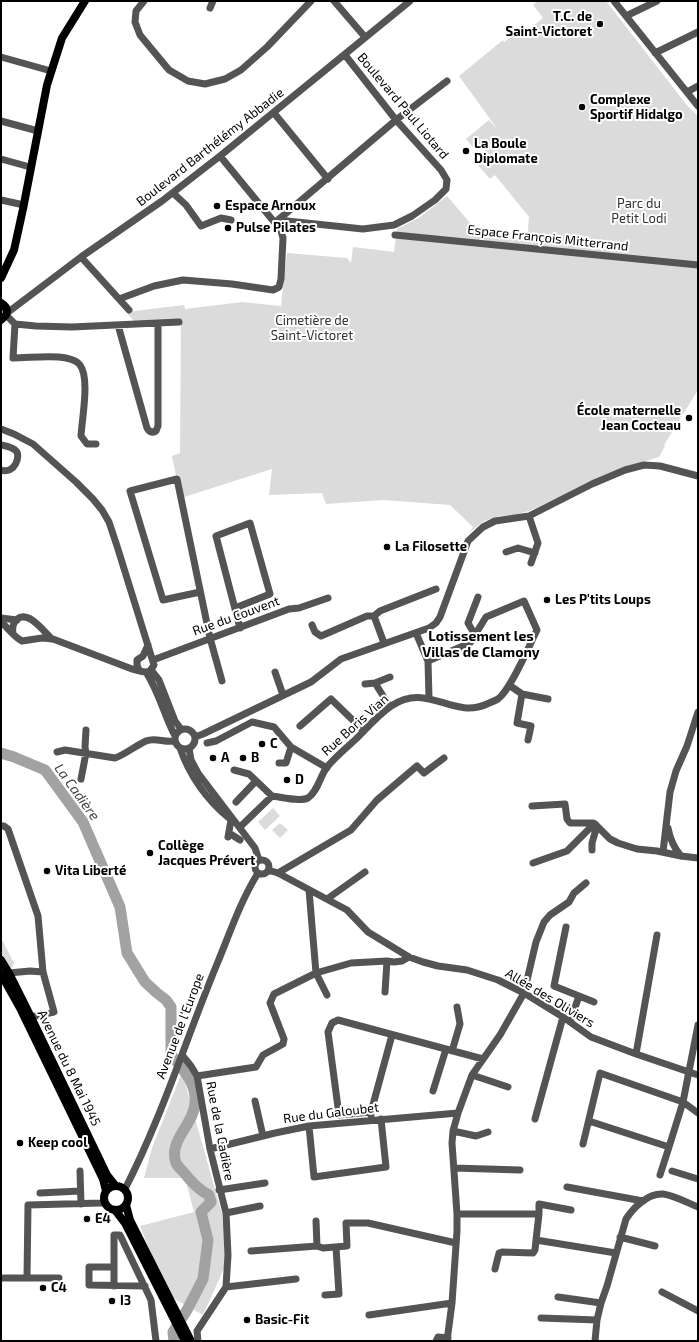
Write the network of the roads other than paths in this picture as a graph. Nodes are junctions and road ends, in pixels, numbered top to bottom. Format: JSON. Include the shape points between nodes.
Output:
{"nodes":[{"id":1,"x":85,"y":1,"type":"edge"},
{"id":2,"x":144,"y":1,"type":"edge"},
{"id":3,"x":311,"y":1,"type":"edge"},
{"id":4,"x":334,"y":1,"type":"edge"},
{"id":5,"x":410,"y":1,"type":"edge"},
{"id":6,"x":614,"y":1,"type":"edge"},
{"id":7,"x":657,"y":1,"type":"edge"},
{"id":8,"x":626,"y":16,"type":"junction"},
{"id":9,"x":698,"y":32,"type":"edge"},
{"id":10,"x":365,"y":37,"type":"junction"},
{"id":11,"x":655,"y":53,"type":"junction"},
{"id":12,"x":344,"y":55,"type":"junction"},
{"id":13,"x":1,"y":58,"type":"edge"},
{"id":14,"x":51,"y":71,"type":"junction"},
{"id":15,"x":447,"y":81,"type":"dead end"},
{"id":16,"x":698,"y":86,"type":"edge"},
{"id":17,"x":686,"y":92,"type":"junction"},
{"id":18,"x":698,"y":106,"type":"edge"},
{"id":19,"x":274,"y":113,"type":"junction"},
{"id":20,"x":396,"y":120,"type":"junction"},
{"id":21,"x":1,"y":121,"type":"edge"},
{"id":22,"x":38,"y":131,"type":"junction"},
{"id":23,"x":220,"y":156,"type":"junction"},
{"id":24,"x":1,"y":160,"type":"edge"},
{"id":25,"x":30,"y":167,"type":"junction"},
{"id":26,"x":328,"y":179,"type":"junction"},
{"id":27,"x":173,"y":193,"type":"junction"},
{"id":28,"x":1,"y":200,"type":"edge"},
{"id":29,"x":24,"y":205,"type":"junction"},
{"id":30,"x":231,"y":220,"type":"dead end"},
{"id":31,"x":276,"y":222,"type":"junction"},
{"id":32,"x":395,"y":235,"type":"dead end"},
{"id":33,"x":81,"y":257,"type":"junction"},
{"id":34,"x":698,"y":265,"type":"edge"},
{"id":35,"x":1,"y":278,"type":"edge"},
{"id":36,"x":119,"y":299,"type":"junction"},
{"id":37,"x":129,"y":310,"type":"dead end"},
{"id":38,"x":4,"y":311,"type":"edge"},
{"id":39,"x":179,"y":322,"type":"dead end"},
{"id":40,"x":158,"y":323,"type":"junction"},
{"id":41,"x":15,"y":324,"type":"junction"},
{"id":42,"x":118,"y":325,"type":"junction"},
{"id":43,"x":1,"y":429,"type":"edge"},
{"id":44,"x":96,"y":444,"type":"dead end"},
{"id":45,"x":1,"y":445,"type":"edge"},
{"id":46,"x":1,"y":470,"type":"edge"},
{"id":47,"x":698,"y":476,"type":"edge"},
{"id":48,"x":529,"y":516,"type":"junction"},
{"id":49,"x":506,"y":552,"type":"dead end"},
{"id":50,"x":535,"y":553,"type":"junction"},
{"id":51,"x":531,"y":564,"type":"dead end"},
{"id":52,"x":436,"y":589,"type":"dead end"},
{"id":53,"x":200,"y":592,"type":"junction"},
{"id":54,"x":478,"y":597,"type":"dead end"},
{"id":55,"x":328,"y":598,"type":"dead end"},
{"id":56,"x":235,"y":608,"type":"junction"},
{"id":57,"x":374,"y":616,"type":"junction"},
{"id":58,"x":1,"y":618,"type":"edge"},
{"id":59,"x":17,"y":620,"type":"junction"},
{"id":60,"x":1,"y":622,"type":"edge"},
{"id":61,"x":35,"y":623,"type":"junction"},
{"id":62,"x":312,"y":625,"type":"dead end"},
{"id":63,"x":240,"y":628,"type":"junction"},
{"id":64,"x":13,"y":633,"type":"junction"},
{"id":65,"x":416,"y":633,"type":"junction"},
{"id":66,"x":475,"y":636,"type":"junction"},
{"id":67,"x":210,"y":638,"type":"junction"},
{"id":68,"x":52,"y":639,"type":"junction"},
{"id":69,"x":29,"y":640,"type":"junction"},
{"id":70,"x":384,"y":643,"type":"junction"},
{"id":71,"x":148,"y":645,"type":"junction"},
{"id":72,"x":143,"y":656,"type":"junction"},
{"id":73,"x":152,"y":659,"type":"junction"},
{"id":74,"x":428,"y":661,"type":"junction"},
{"id":75,"x":143,"y":669,"type":"junction"},
{"id":76,"x":276,"y":672,"type":"dead end"},
{"id":77,"x":390,"y":677,"type":"dead end"},
{"id":78,"x":222,"y":681,"type":"dead end"},
{"id":79,"x":375,"y":683,"type":"junction"},
{"id":80,"x":365,"y":684,"type":"dead end"},
{"id":81,"x":509,"y":686,"type":"junction"},
{"id":82,"x":522,"y":694,"type":"junction"},
{"id":83,"x":283,"y":695,"type":"junction"},
{"id":84,"x":429,"y":698,"type":"junction"},
{"id":85,"x":548,"y":699,"type":"dead end"},
{"id":86,"x":390,"y":707,"type":"junction"},
{"id":87,"x":698,"y":712,"type":"edge"},
{"id":88,"x":300,"y":726,"type":"dead end"},
{"id":89,"x":181,"y":729,"type":"junction"},
{"id":90,"x":86,"y":730,"type":"dead end"},
{"id":91,"x":364,"y":731,"type":"junction"},
{"id":92,"x":195,"y":737,"type":"junction"},
{"id":93,"x":175,"y":738,"type":"junction"},
{"id":94,"x":528,"y":740,"type":"dead end"},
{"id":95,"x":207,"y":743,"type":"dead end"},
{"id":96,"x":291,"y":747,"type":"junction"},
{"id":97,"x":180,"y":748,"type":"junction"},
{"id":98,"x":189,"y":748,"type":"junction"},
{"id":99,"x":57,"y":752,"type":"dead end"},
{"id":100,"x":86,"y":753,"type":"junction"},
{"id":101,"x":444,"y":758,"type":"dead end"},
{"id":102,"x":278,"y":763,"type":"dead end"},
{"id":103,"x":326,"y":768,"type":"junction"},
{"id":104,"x":234,"y":770,"type":"dead end"},
{"id":105,"x":81,"y":779,"type":"dead end"},
{"id":106,"x":256,"y":781,"type":"junction"},
{"id":107,"x":272,"y":796,"type":"junction"},
{"id":108,"x":236,"y":802,"type":"dead end"},
{"id":109,"x":532,"y":806,"type":"dead end"},
{"id":110,"x":231,"y":820,"type":"junction"},
{"id":111,"x":667,"y":822,"type":"junction"},
{"id":112,"x":1,"y":826,"type":"edge"},
{"id":113,"x":597,"y":826,"type":"junction"},
{"id":114,"x":240,"y":827,"type":"junction"},
{"id":115,"x":242,"y":839,"type":"junction"},
{"id":116,"x":592,"y":850,"type":"dead end"},
{"id":117,"x":663,"y":852,"type":"junction"},
{"id":118,"x":681,"y":856,"type":"junction"},
{"id":119,"x":698,"y":858,"type":"edge"},
{"id":120,"x":259,"y":860,"type":"junction"},
{"id":121,"x":533,"y":863,"type":"dead end"},
{"id":122,"x":268,"y":870,"type":"junction"},
{"id":123,"x":365,"y":872,"type":"dead end"},
{"id":124,"x":258,"y":873,"type":"junction"},
{"id":125,"x":278,"y":873,"type":"junction"},
{"id":126,"x":586,"y":883,"type":"dead end"},
{"id":127,"x":309,"y":890,"type":"junction"},
{"id":128,"x":327,"y":899,"type":"junction"},
{"id":129,"x":566,"y":927,"type":"dead end"},
{"id":130,"x":657,"y":935,"type":"dead end"},
{"id":131,"x":395,"y":948,"type":"junction"},
{"id":132,"x":409,"y":957,"type":"junction"},
{"id":133,"x":1,"y":960,"type":"edge"},
{"id":134,"x":387,"y":960,"type":"junction"},
{"id":135,"x":43,"y":972,"type":"junction"},
{"id":136,"x":316,"y":973,"type":"junction"},
{"id":137,"x":5,"y":974,"type":"edge"},
{"id":138,"x":385,"y":992,"type":"dead end"},
{"id":139,"x":524,"y":993,"type":"junction"},
{"id":140,"x":327,"y":995,"type":"dead end"},
{"id":141,"x":579,"y":996,"type":"junction"},
{"id":142,"x":594,"y":1002,"type":"dead end"},
{"id":143,"x":457,"y":1007,"type":"dead end"},
{"id":144,"x":31,"y":1017,"type":"junction"},
{"id":145,"x":566,"y":1019,"type":"junction"},
{"id":146,"x":698,"y":1025,"type":"edge"},
{"id":147,"x":392,"y":1035,"type":"junction"},
{"id":148,"x":449,"y":1050,"type":"junction"},
{"id":149,"x":636,"y":1054,"type":"junction"},
{"id":150,"x":181,"y":1056,"type":"junction"},
{"id":151,"x":483,"y":1059,"type":"junction"},
{"id":152,"x":689,"y":1071,"type":"junction"},
{"id":153,"x":472,"y":1075,"type":"junction"},
{"id":154,"x":698,"y":1075,"type":"edge"},
{"id":155,"x":198,"y":1076,"type":"junction"},
{"id":156,"x":508,"y":1087,"type":"dead end"},
{"id":157,"x":433,"y":1091,"type":"dead end"},
{"id":158,"x":255,"y":1101,"type":"dead end"},
{"id":159,"x":683,"y":1102,"type":"junction"},
{"id":160,"x":371,"y":1112,"type":"junction"},
{"id":161,"x":698,"y":1112,"type":"edge"},
{"id":162,"x":458,"y":1113,"type":"junction"},
{"id":163,"x":381,"y":1119,"type":"junction"},
{"id":164,"x":371,"y":1120,"type":"junction"},
{"id":165,"x":537,"y":1120,"type":"dead end"},
{"id":166,"x":589,"y":1121,"type":"junction"},
{"id":167,"x":309,"y":1126,"type":"junction"},
{"id":168,"x":453,"y":1131,"type":"junction"},
{"id":169,"x":488,"y":1132,"type":"dead end"},
{"id":170,"x":263,"y":1136,"type":"junction"},
{"id":171,"x":583,"y":1144,"type":"dead end"},
{"id":172,"x":669,"y":1147,"type":"junction"},
{"id":173,"x":210,"y":1149,"type":"junction"},
{"id":174,"x":454,"y":1168,"type":"junction"},
{"id":175,"x":520,"y":1170,"type":"dead end"},
{"id":176,"x":80,"y":1171,"type":"dead end"},
{"id":177,"x":672,"y":1171,"type":"dead end"},
{"id":178,"x":660,"y":1175,"type":"dead end"},
{"id":179,"x":698,"y":1179,"type":"edge"},
{"id":180,"x":265,"y":1183,"type":"dead end"},
{"id":181,"x":115,"y":1185,"type":"junction"},
{"id":182,"x":567,"y":1187,"type":"dead end"},
{"id":183,"x":125,"y":1189,"type":"junction"},
{"id":184,"x":220,"y":1190,"type":"junction"},
{"id":185,"x":80,"y":1191,"type":"junction"},
{"id":186,"x":106,"y":1192,"type":"junction"},
{"id":187,"x":40,"y":1193,"type":"dead end"},
{"id":188,"x":643,"y":1201,"type":"junction"},
{"id":189,"x":105,"y":1202,"type":"junction"},
{"id":190,"x":81,"y":1204,"type":"junction"},
{"id":191,"x":126,"y":1205,"type":"junction"},
{"id":192,"x":260,"y":1206,"type":"dead end"},
{"id":193,"x":698,"y":1207,"type":"edge"},
{"id":194,"x":115,"y":1210,"type":"junction"},
{"id":195,"x":571,"y":1210,"type":"dead end"},
{"id":196,"x":226,"y":1213,"type":"junction"},
{"id":197,"x":457,"y":1214,"type":"junction"},
{"id":198,"x":539,"y":1214,"type":"junction"},
{"id":199,"x":316,"y":1221,"type":"dead end"},
{"id":200,"x":620,"y":1237,"type":"junction"},
{"id":201,"x":536,"y":1240,"type":"junction"},
{"id":202,"x":456,"y":1243,"type":"junction"},
{"id":203,"x":317,"y":1246,"type":"junction"},
{"id":204,"x":655,"y":1246,"type":"dead end"},
{"id":205,"x":336,"y":1247,"type":"junction"},
{"id":206,"x":251,"y":1251,"type":"dead end"},
{"id":207,"x":616,"y":1253,"type":"junction"},
{"id":208,"x":114,"y":1267,"type":"junction"},
{"id":209,"x":496,"y":1269,"type":"dead end"},
{"id":210,"x":1,"y":1278,"type":"edge"},
{"id":211,"x":27,"y":1278,"type":"junction"},
{"id":212,"x":59,"y":1278,"type":"dead end"},
{"id":213,"x":296,"y":1279,"type":"dead end"},
{"id":214,"x":114,"y":1286,"type":"junction"},
{"id":215,"x":145,"y":1286,"type":"junction"},
{"id":216,"x":226,"y":1287,"type":"junction"},
{"id":217,"x":662,"y":1292,"type":"dead end"},
{"id":218,"x":325,"y":1295,"type":"dead end"},
{"id":219,"x":558,"y":1297,"type":"dead end"},
{"id":220,"x":452,"y":1303,"type":"junction"},
{"id":221,"x":601,"y":1303,"type":"junction"},
{"id":222,"x":698,"y":1311,"type":"edge"},
{"id":223,"x":174,"y":1314,"type":"junction"},
{"id":224,"x":369,"y":1315,"type":"dead end"},
{"id":225,"x":541,"y":1318,"type":"dead end"},
{"id":226,"x":597,"y":1320,"type":"junction"},
{"id":227,"x":187,"y":1339,"type":"edge"},
{"id":228,"x":448,"y":1339,"type":"edge"},
{"id":229,"x":156,"y":1341,"type":"edge"},
{"id":230,"x":198,"y":1341,"type":"edge"},
{"id":231,"x":436,"y":1341,"type":"edge"},
{"id":232,"x":595,"y":1341,"type":"edge"}],
"edges":[{"from":1,"to":14,"type":"main road","via":[[62,38]]},
{"from":2,"to":3,"type":"street","via":[[136,11],[135,22],[140,35],[169,70],[188,81],[204,84],[225,79],[241,70]]},
{"from":4,"to":10,"type":"street"},
{"from":5,"to":10,"type":"street","name":"Boulevard Barthélémy Abbadie"},
{"from":6,"to":8,"type":"street"},
{"from":7,"to":8,"type":"street"},
{"from":8,"to":11,"type":"street"},
{"from":9,"to":11,"type":"street"},
{"from":10,"to":12,"type":"street","name":"Boulevard Barthélémy Abbadie"},
{"from":11,"to":17,"type":"street"},
{"from":12,"to":19,"type":"street","name":"Boulevard Barthélémy Abbadie"},
{"from":12,"to":20,"type":"street","name":"Boulevard Paul Liotard"},
{"from":13,"to":14,"type":"street"},
{"from":14,"to":22,"type":"main road"},
{"from":15,"to":20,"type":"street"},
{"from":16,"to":17,"type":"street"},
{"from":17,"to":18,"type":"street"},
{"from":19,"to":23,"type":"street","name":"Boulevard Barthélémy Abbadie"},
{"from":19,"to":26,"type":"street"},
{"from":20,"to":26,"type":"street"},
{"from":20,"to":31,"type":"street","name":"Boulevard Paul Liotard","via":[[442,170],[447,180],[446,189],[435,200],[394,225],[363,230]]},
{"from":21,"to":22,"type":"street"},
{"from":22,"to":25,"type":"main road"},
{"from":23,"to":27,"type":"street","name":"Boulevard Barthélémy Abbadie"},
{"from":23,"to":31,"type":"street"},
{"from":24,"to":25,"type":"street"},
{"from":25,"to":29,"type":"main road"},
{"from":26,"to":31,"type":"street"},
{"from":27,"to":30,"type":"street","via":[[201,226],[221,218]]},
{"from":27,"to":33,"type":"street","name":"Boulevard Barthélémy Abbadie"},
{"from":28,"to":29,"type":"street"},
{"from":29,"to":35,"type":"main road","via":[[14,250]]},
{"from":31,"to":36,"type":"street","via":[[283,238],[281,279],[276,289],[183,280],[154,286]]},
{"from":32,"to":34,"type":"street","name":"Espace François Mitterrand"},
{"from":33,"to":36,"type":"street"},
{"from":33,"to":38,"type":"street","name":"Boulevard Barthélémy Abbadie","via":[[18,305]]},
{"from":36,"to":37,"type":"street"},
{"from":38,"to":41,"type":"street"},
{"from":39,"to":40,"type":"street"},
{"from":40,"to":42,"type":"street"},
{"from":40,"to":42,"type":"street","via":[[158,426],[156,431],[152,432],[147,428]]},
{"from":41,"to":42,"type":"street","via":[[72,327]]},
{"from":41,"to":44,"type":"street","via":[[13,358],[65,358],[79,364],[84,373],[85,385],[81,436],[87,444]]},
{"from":43,"to":71,"type":"street","via":[[33,444],[76,482],[102,510],[118,546]]},
{"from":45,"to":46,"type":"street","via":[[18,453],[16,463],[10,471]]},
{"from":47,"to":48,"type":"street","via":[[660,466],[644,465],[599,481]]},
{"from":48,"to":50,"type":"street","via":[[538,543]]},
{"from":48,"to":65,"type":"street","via":[[495,521],[483,526],[468,541],[440,617],[429,628]]},
{"from":49,"to":50,"type":"street","via":[[518,548]]},
{"from":50,"to":51,"type":"street"},
{"from":52,"to":57,"type":"street","via":[[380,611]]},
{"from":53,"to":53,"type":"street","via":[[177,479],[130,491],[163,600]]},
{"from":53,"to":67,"type":"street"},
{"from":54,"to":66,"type":"street","via":[[468,623]]},
{"from":55,"to":63,"type":"street","name":"Rue du Couvent","via":[[289,609]]},
{"from":56,"to":56,"type":"street","via":[[216,536],[250,523],[270,594]]},
{"from":56,"to":63,"type":"street"},
{"from":57,"to":62,"type":"street","via":[[368,616],[320,636]]},
{"from":57,"to":70,"type":"street"},
{"from":58,"to":59,"type":"street"},
{"from":59,"to":61,"type":"street","via":[[27,617]]},
{"from":59,"to":64,"type":"street","via":[[13,626]]},
{"from":60,"to":64,"type":"street"},
{"from":61,"to":68,"type":"street"},
{"from":61,"to":69,"type":"street","via":[[36,633]]},
{"from":63,"to":67,"type":"street","name":"Rue du Couvent"},
{"from":64,"to":69,"type":"street","via":[[22,641]]},
{"from":65,"to":70,"type":"street"},
{"from":65,"to":74,"type":"street"},
{"from":66,"to":74,"type":"street","via":[[470,643]]},
{"from":66,"to":81,"type":"street","name":"Rue Boris Vian","via":[[486,617],[524,601],[537,630]]},
{"from":67,"to":73,"type":"street","name":"Rue du Couvent"},
{"from":67,"to":78,"type":"street"},
{"from":68,"to":69,"type":"street"},
{"from":68,"to":75,"type":"street","via":[[123,666]]},
{"from":70,"to":83,"type":"street","via":[[341,659],[311,682]]},
{"from":71,"to":72,"type":"street"},
{"from":71,"to":73,"type":"street"},
{"from":72,"to":73,"type":"street"},
{"from":72,"to":75,"type":"street","via":[[139,658]]},
{"from":73,"to":75,"type":"street","via":[[154,665]]},
{"from":74,"to":84,"type":"street"},
{"from":75,"to":89,"type":"street","via":[[159,680],[175,721]]},
{"from":75,"to":93,"type":"street","via":[[154,685]]},
{"from":76,"to":83,"type":"street"},
{"from":77,"to":79,"type":"street"},
{"from":79,"to":80,"type":"street"},
{"from":79,"to":86,"type":"street"},
{"from":81,"to":82,"type":"street"},
{"from":81,"to":84,"type":"street","name":"Rue Boris Vian","via":[[498,699],[478,708],[460,708]]},
{"from":82,"to":85,"type":"street"},
{"from":82,"to":94,"type":"street","via":[[517,723],[531,726]]},
{"from":83,"to":92,"type":"street"},
{"from":84,"to":86,"type":"street","name":"Rue Boris Vian","via":[[404,699]]},
{"from":86,"to":91,"type":"street","name":"Rue Boris Vian"},
{"from":87,"to":111,"type":"street","via":[[670,792]]},
{"from":88,"to":91,"type":"street","via":[[331,699]]},
{"from":89,"to":92,"type":"street","via":[[188,729]]},
{"from":89,"to":93,"type":"street"},
{"from":90,"to":100,"type":"street"},
{"from":91,"to":103,"type":"street","name":"Rue Boris Vian"},
{"from":92,"to":98,"type":"street","via":[[194,744]]},
{"from":93,"to":97,"type":"street","via":[[175,744]]},
{"from":93,"to":100,"type":"street","via":[[167,742],[147,740],[115,758]]},
{"from":95,"to":96,"type":"street","via":[[252,722],[274,727]]},
{"from":96,"to":102,"type":"street","via":[[286,763]]},
{"from":96,"to":103,"type":"street"},
{"from":97,"to":98,"type":"street"},
{"from":97,"to":110,"type":"street","via":[[192,777]]},
{"from":98,"to":114,"type":"street","via":[[191,760],[198,773]]},
{"from":99,"to":100,"type":"street","via":[[65,750]]},
{"from":100,"to":105,"type":"street"},
{"from":101,"to":125,"type":"street","via":[[424,773],[417,766],[377,800],[351,830]]},
{"from":103,"to":107,"type":"street","name":"Rue Boris Vian","via":[[309,797],[299,800]]},
{"from":104,"to":106,"type":"street","via":[[249,774]]},
{"from":106,"to":107,"type":"street"},
{"from":106,"to":108,"type":"street"},
{"from":107,"to":114,"type":"street"},
{"from":109,"to":113,"type":"street","via":[[565,804],[570,823],[593,823]]},
{"from":110,"to":114,"type":"street"},
{"from":110,"to":115,"type":"street","via":[[228,835]]},
{"from":111,"to":117,"type":"street"},
{"from":111,"to":118,"type":"street","via":[[672,841]]},
{"from":112,"to":135,"type":"street","via":[[8,829],[38,916]]},
{"from":113,"to":116,"type":"street"},
{"from":113,"to":117,"type":"street","via":[[618,843],[637,849]]},
{"from":113,"to":121,"type":"street","via":[[589,829],[567,851]]},
{"from":114,"to":115,"type":"street"},
{"from":115,"to":120,"type":"street","via":[[255,848]]},
{"from":117,"to":118,"type":"street"},
{"from":118,"to":119,"type":"street"},
{"from":120,"to":122,"type":"street","via":[[266,861],[269,865]]},
{"from":120,"to":124,"type":"street","via":[[254,867]]},
{"from":122,"to":124,"type":"street","via":[[264,874]]},
{"from":122,"to":125,"type":"street","name":"Allée des Oliviers"},
{"from":123,"to":128,"type":"street"},
{"from":124,"to":150,"type":"street","name":"Avenue de l'Europe","via":[[239,910]]},
{"from":125,"to":127,"type":"street","name":"Allée des Oliviers"},
{"from":126,"to":139,"type":"street","via":[[574,893],[569,902],[544,922],[536,942]]},
{"from":127,"to":128,"type":"street","name":"Allée des Oliviers"},
{"from":127,"to":136,"type":"street"},
{"from":128,"to":131,"type":"street","name":"Allée des Oliviers","via":[[347,910],[368,932]]},
{"from":129,"to":141,"type":"street","via":[[554,986]]},
{"from":130,"to":149,"type":"street"},
{"from":131,"to":132,"type":"street","name":"Allée des Oliviers"},
{"from":131,"to":134,"type":"street"},
{"from":132,"to":134,"type":"street","via":[[402,961]]},
{"from":132,"to":139,"type":"street","name":"Allée des Oliviers","via":[[438,966],[467,970],[498,980]]},
{"from":133,"to":137,"type":"main road","name":"Avenue du 8 Mai 1945"},
{"from":134,"to":136,"type":"street","via":[[351,963]]},
{"from":134,"to":138,"type":"street"},
{"from":135,"to":137,"type":"street"},
{"from":135,"to":144,"type":"street","via":[[54,1012]]},
{"from":136,"to":140,"type":"street"},
{"from":136,"to":155,"type":"street","name":"Rue de la Cadière","via":[[274,994],[270,1003],[284,1039],[283,1044],[263,1055],[256,1067]]},
{"from":137,"to":144,"type":"main road","name":"Avenue du 8 Mai 1945"},
{"from":137,"to":186,"type":"main road","name":"Avenue du 8 Mai 1945","via":[[103,1179]]},
{"from":139,"to":145,"type":"street","name":"Allée des Oliviers"},
{"from":139,"to":151,"type":"street"},
{"from":141,"to":142,"type":"street"},
{"from":141,"to":145,"type":"street"},
{"from":143,"to":148,"type":"street","via":[[460,1024]]},
{"from":144,"to":181,"type":"main road","name":"Avenue du 8 Mai 1945","via":[[107,1175]]},
{"from":145,"to":149,"type":"street","name":"Allée des Oliviers","via":[[591,1037]]},
{"from":145,"to":165,"type":"street"},
{"from":146,"to":152,"type":"street"},
{"from":147,"to":148,"type":"street"},
{"from":147,"to":160,"type":"street"},
{"from":147,"to":160,"type":"street","via":[[338,1020],[332,1023],[328,1032],[338,1115]]},
{"from":148,"to":151,"type":"street"},
{"from":148,"to":157,"type":"street"},
{"from":149,"to":152,"type":"street","name":"Allée des Oliviers"},
{"from":150,"to":155,"type":"street","name":"Rue de la Cadière"},
{"from":150,"to":183,"type":"street","name":"Avenue de l'Europe"},
{"from":151,"to":153,"type":"street"},
{"from":152,"to":154,"type":"street","name":"Allée des Oliviers"},
{"from":152,"to":159,"type":"street"},
{"from":153,"to":156,"type":"street"},
{"from":153,"to":162,"type":"street"},
{"from":155,"to":173,"type":"street","name":"Rue de la Cadière"},
{"from":158,"to":170,"type":"street"},
{"from":159,"to":161,"type":"street"},
{"from":159,"to":166,"type":"street","via":[[600,1073]]},
{"from":159,"to":172,"type":"street"},
{"from":160,"to":164,"type":"street"},
{"from":162,"to":163,"type":"street","name":"Rue du Galoubet"},
{"from":162,"to":168,"type":"street"},
{"from":163,"to":164,"type":"street","name":"Rue du Galoubet"},
{"from":163,"to":167,"type":"street","via":[[386,1167],[314,1177]]},
{"from":164,"to":167,"type":"street","name":"Rue du Galoubet"},
{"from":166,"to":171,"type":"street"},
{"from":166,"to":172,"type":"street"},
{"from":167,"to":170,"type":"street","name":"Rue du Galoubet"},
{"from":168,"to":169,"type":"street","via":[[476,1136]]},
{"from":168,"to":174,"type":"street"},
{"from":170,"to":173,"type":"street","name":"Rue du Galoubet"},
{"from":172,"to":178,"type":"street"},
{"from":173,"to":184,"type":"street","name":"Rue de la Cadière"},
{"from":174,"to":175,"type":"street"},
{"from":174,"to":197,"type":"street"},
{"from":176,"to":185,"type":"street"},
{"from":177,"to":179,"type":"street"},
{"from":180,"to":184,"type":"street","name":"Rue de la Cadière"},
{"from":181,"to":183,"type":"main road"},
{"from":181,"to":186,"type":"main road"},
{"from":182,"to":188,"type":"street"},
{"from":183,"to":191,"type":"main road","via":[[128,1195]]},
{"from":184,"to":196,"type":"street","name":"Rue de la Cadière"},
{"from":185,"to":187,"type":"street"},
{"from":185,"to":190,"type":"street"},
{"from":186,"to":189,"type":"main road"},
{"from":188,"to":193,"type":"street","via":[[654,1194],[664,1194]]},
{"from":188,"to":200,"type":"street","via":[[630,1212]]},
{"from":189,"to":190,"type":"street"},
{"from":189,"to":194,"type":"main road"},
{"from":190,"to":211,"type":"street","via":[[28,1205]]},
{"from":191,"to":194,"type":"main road"},
{"from":191,"to":223,"type":"main road","via":[[130,1220]]},
{"from":192,"to":196,"type":"street"},
{"from":194,"to":223,"type":"main road","via":[[125,1223]]},
{"from":195,"to":198,"type":"street","via":[[539,1204]]},
{"from":196,"to":216,"type":"street","name":"Rue de la Cadière"},
{"from":197,"to":198,"type":"street"},
{"from":197,"to":202,"type":"street"},
{"from":198,"to":201,"type":"street"},
{"from":199,"to":203,"type":"street"},
{"from":200,"to":204,"type":"street"},
{"from":200,"to":207,"type":"street"},
{"from":201,"to":207,"type":"street"},
{"from":201,"to":209,"type":"street","via":[[536,1250],[533,1253],[499,1253]]},
{"from":202,"to":205,"type":"street","via":[[368,1223],[353,1223],[346,1224],[347,1246]]},
{"from":202,"to":220,"type":"street"},
{"from":203,"to":205,"type":"street"},
{"from":203,"to":206,"type":"street"},
{"from":205,"to":218,"type":"street","via":[[339,1294]]},
{"from":207,"to":221,"type":"street"},
{"from":208,"to":214,"type":"street"},
{"from":208,"to":214,"type":"street","via":[[89,1267],[89,1285]]},
{"from":208,"to":215,"type":"street","via":[[114,1235],[120,1235]]},
{"from":210,"to":211,"type":"street"},
{"from":211,"to":212,"type":"street"},
{"from":213,"to":216,"type":"street"},
{"from":214,"to":215,"type":"street"},
{"from":215,"to":229,"type":"street","via":[[151,1300]]},
{"from":216,"to":230,"type":"street","name":"Rue de la Cadière","via":[[197,1331]]},
{"from":217,"to":222,"type":"street"},
{"from":219,"to":221,"type":"street"},
{"from":220,"to":224,"type":"street"},
{"from":220,"to":228,"type":"street"},
{"from":221,"to":226,"type":"street"},
{"from":223,"to":227,"type":"main road"},
{"from":225,"to":226,"type":"street"},
{"from":226,"to":232,"type":"street"},
{"from":228,"to":231,"type":"street","via":[[438,1337]]}]}
